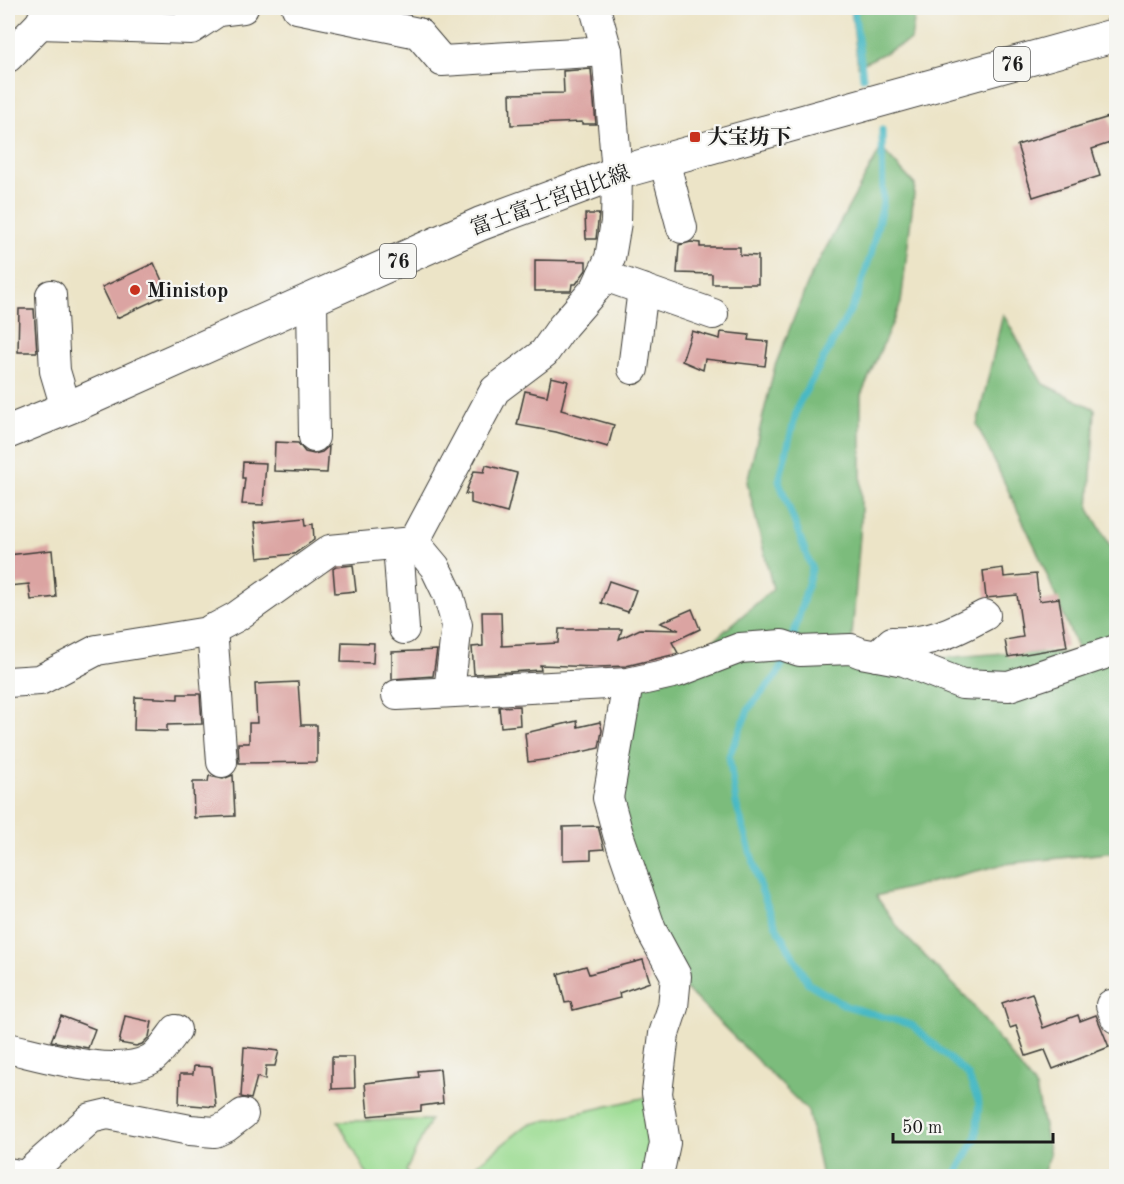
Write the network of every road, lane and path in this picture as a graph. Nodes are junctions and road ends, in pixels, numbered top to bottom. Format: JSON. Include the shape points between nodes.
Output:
{"nodes":[{"id":1,"x":243,"y":8,"type":"edge"},
{"id":2,"x":298,"y":8,"type":"edge"},
{"id":3,"x":595,"y":8,"type":"edge"},
{"id":4,"x":44,"y":16,"type":"edge"},
{"id":5,"x":1116,"y":35,"type":"edge"},
{"id":6,"x":607,"y":51,"type":"junction"},
{"id":7,"x":8,"y":57,"type":"edge"},
{"id":8,"x":664,"y":160,"type":"junction"},
{"id":9,"x":617,"y":173,"type":"junction"},
{"id":10,"x":682,"y":228,"type":"dead end"},
{"id":11,"x":602,"y":275,"type":"junction"},
{"id":12,"x":643,"y":289,"type":"junction"},
{"id":13,"x":51,"y":295,"type":"dead end"},
{"id":14,"x":312,"y":300,"type":"junction"},
{"id":15,"x":713,"y":314,"type":"dead end"},
{"id":16,"x":633,"y":369,"type":"dead end"},
{"id":17,"x":66,"y":408,"type":"junction"},
{"id":18,"x":8,"y":432,"type":"edge"},
{"id":19,"x":314,"y":437,"type":"dead end"},
{"id":20,"x":406,"y":543,"type":"junction"},
{"id":21,"x":984,"y":615,"type":"dead end"},
{"id":22,"x":213,"y":629,"type":"junction"},
{"id":23,"x":404,"y":629,"type":"dead end"},
{"id":24,"x":1116,"y":650,"type":"edge"},
{"id":25,"x":877,"y":656,"type":"junction"},
{"id":26,"x":8,"y":682,"type":"edge"},
{"id":27,"x":628,"y":683,"type":"junction"},
{"id":28,"x":448,"y":691,"type":"junction"},
{"id":29,"x":397,"y":695,"type":"dead end"},
{"id":30,"x":222,"y":762,"type":"dead end"},
{"id":31,"x":176,"y":1030,"type":"dead end"},
{"id":32,"x":8,"y":1048,"type":"edge"},
{"id":33,"x":243,"y":1113,"type":"dead end"},
{"id":34,"x":8,"y":1173,"type":"edge"},
{"id":35,"x":658,"y":1176,"type":"edge"}],
"edges":[{"from":1,"to":4,"type":"street","via":[[218,11],[191,29]]},
{"from":2,"to":6,"type":"street","via":[[418,33],[442,61]]},
{"from":3,"to":6,"type":"street"},
{"from":4,"to":7,"type":"street"},
{"from":5,"to":8,"type":"main road","name":"富士富士宮由比線","number":"76"},
{"from":6,"to":9,"type":"street"},
{"from":8,"to":9,"type":"main road","name":"富士富士宮由比線","number":"76"},
{"from":8,"to":10,"type":"street"},
{"from":9,"to":11,"type":"street","via":[[616,222],[610,258]]},
{"from":9,"to":14,"type":"main road","name":"富士富士宮由比線","number":"76","via":[[480,224]]},
{"from":11,"to":12,"type":"street"},
{"from":11,"to":20,"type":"street","via":[[544,353],[495,390]]},
{"from":12,"to":15,"type":"street"},
{"from":12,"to":16,"type":"street"},
{"from":13,"to":17,"type":"street","via":[[56,371]]},
{"from":14,"to":17,"type":"main road","name":"富士富士宮由比線","number":"76"},
{"from":14,"to":19,"type":"street"},
{"from":17,"to":18,"type":"main road","name":"富士富士宮由比線","number":"76"},
{"from":20,"to":22,"type":"street","via":[[330,550]]},
{"from":20,"to":23,"type":"street"},
{"from":20,"to":28,"type":"street","via":[[435,567],[457,625]]},
{"from":21,"to":25,"type":"street","via":[[948,634],[892,642]]},
{"from":22,"to":26,"type":"street","via":[[97,650],[40,680]]},
{"from":22,"to":30,"type":"street"},
{"from":24,"to":25,"type":"street","via":[[1009,686],[962,684],[904,661]]},
{"from":25,"to":27,"type":"street","via":[[851,649],[740,648],[677,672]]},
{"from":27,"to":28,"type":"street"},
{"from":27,"to":35,"type":"street","via":[[609,798],[651,930],[676,976],[657,1093],[665,1143]]},
{"from":28,"to":29,"type":"street"},
{"from":31,"to":32,"type":"street","via":[[152,1059],[124,1067],[93,1066]]},
{"from":33,"to":34,"type":"street","via":[[215,1132],[108,1114],[91,1118],[26,1176]]}]}
